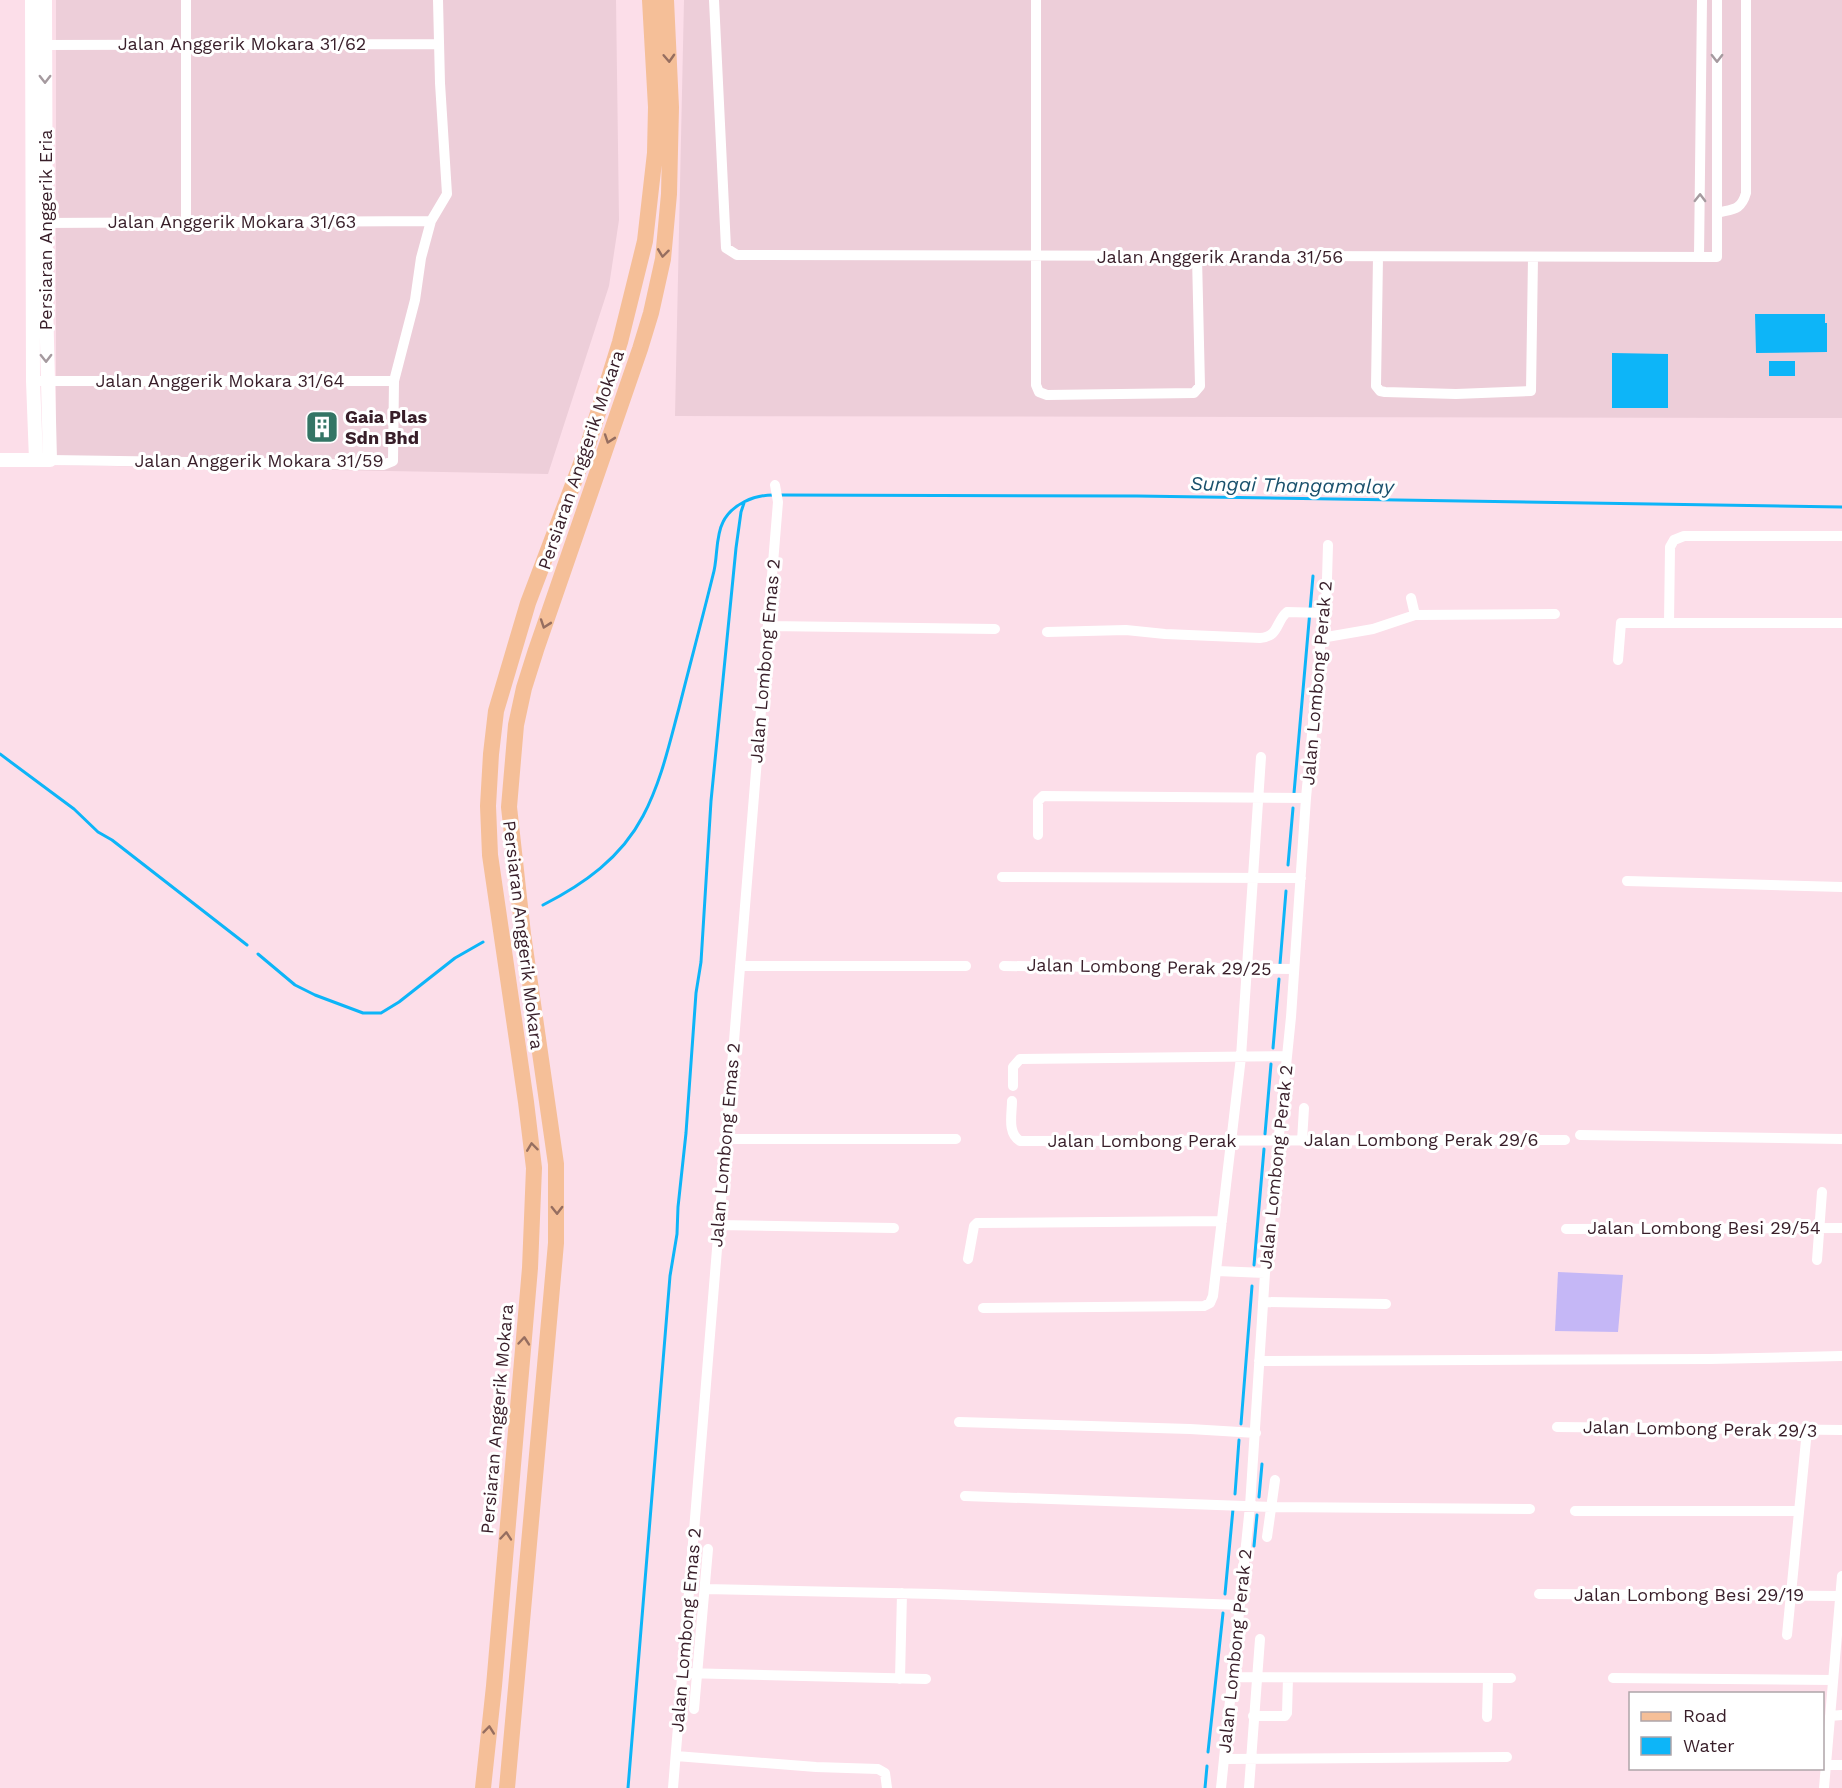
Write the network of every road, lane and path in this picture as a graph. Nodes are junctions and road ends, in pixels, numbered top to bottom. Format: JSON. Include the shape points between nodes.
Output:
{"nodes":[{"id":1,"x":32,"y":0,"type":"edge"},
{"id":2,"x":45,"y":0,"type":"edge"},
{"id":3,"x":186,"y":0,"type":"edge"},
{"id":4,"x":438,"y":0,"type":"edge"},
{"id":5,"x":650,"y":0,"type":"edge"},
{"id":6,"x":666,"y":0,"type":"edge"},
{"id":7,"x":714,"y":0,"type":"edge"},
{"id":8,"x":1036,"y":0,"type":"edge"},
{"id":9,"x":1702,"y":0,"type":"edge"},
{"id":10,"x":1717,"y":0,"type":"edge"},
{"id":11,"x":1746,"y":0,"type":"edge"},
{"id":12,"x":439,"y":44,"type":"junction"},
{"id":13,"x":38,"y":45,"type":"junction"},
{"id":14,"x":186,"y":45,"type":"junction"},
{"id":15,"x":1717,"y":213,"type":"junction"},
{"id":16,"x":431,"y":221,"type":"junction"},
{"id":17,"x":186,"y":222,"type":"junction"},
{"id":18,"x":40,"y":223,"type":"junction"},
{"id":19,"x":1035,"y":257,"type":"junction"},
{"id":20,"x":1197,"y":257,"type":"junction"},
{"id":21,"x":1378,"y":257,"type":"junction"},
{"id":22,"x":1533,"y":257,"type":"junction"},
{"id":23,"x":1699,"y":257,"type":"junction"},
{"id":24,"x":40,"y":381,"type":"junction"},
{"id":25,"x":394,"y":381,"type":"junction"},
{"id":26,"x":0,"y":460,"type":"edge"},
{"id":27,"x":43,"y":460,"type":"junction"},
{"id":28,"x":775,"y":484,"type":"dead end"},
{"id":29,"x":1842,"y":536,"type":"edge"},
{"id":30,"x":1328,"y":545,"type":"dead end"},
{"id":31,"x":1411,"y":598,"type":"dead end"},
{"id":32,"x":1321,"y":613,"type":"junction"},
{"id":33,"x":1555,"y":614,"type":"dead end"},
{"id":34,"x":1415,"y":615,"type":"junction"},
{"id":35,"x":1669,"y":623,"type":"junction"},
{"id":36,"x":1842,"y":623,"type":"edge"},
{"id":37,"x":768,"y":626,"type":"junction"},
{"id":38,"x":995,"y":629,"type":"dead end"},
{"id":39,"x":1047,"y":632,"type":"dead end"},
{"id":40,"x":1320,"y":638,"type":"junction"},
{"id":41,"x":1618,"y":660,"type":"dead end"},
{"id":42,"x":1261,"y":758,"type":"dead end"},
{"id":43,"x":1259,"y":797,"type":"junction"},
{"id":44,"x":1306,"y":798,"type":"junction"},
{"id":45,"x":1038,"y":835,"type":"dead end"},
{"id":46,"x":1002,"y":877,"type":"dead end"},
{"id":47,"x":1253,"y":878,"type":"junction"},
{"id":48,"x":1301,"y":878,"type":"junction"},
{"id":49,"x":1627,"y":881,"type":"dead end"},
{"id":50,"x":1842,"y":887,"type":"edge"},
{"id":51,"x":740,"y":966,"type":"junction"},
{"id":52,"x":966,"y":966,"type":"dead end"},
{"id":53,"x":1004,"y":966,"type":"dead end"},
{"id":54,"x":1247,"y":968,"type":"junction"},
{"id":55,"x":1294,"y":969,"type":"junction"},
{"id":56,"x":1287,"y":1056,"type":"junction"},
{"id":57,"x":1241,"y":1057,"type":"junction"},
{"id":58,"x":1013,"y":1086,"type":"dead end"},
{"id":59,"x":1012,"y":1101,"type":"dead end"},
{"id":60,"x":1304,"y":1108,"type":"dead end"},
{"id":61,"x":1580,"y":1135,"type":"dead end"},
{"id":62,"x":1842,"y":1138,"type":"edge"},
{"id":63,"x":726,"y":1139,"type":"junction"},
{"id":64,"x":956,"y":1139,"type":"dead end"},
{"id":65,"x":1232,"y":1140,"type":"junction"},
{"id":66,"x":1565,"y":1140,"type":"dead end"},
{"id":67,"x":1277,"y":1141,"type":"junction"},
{"id":68,"x":1302,"y":1141,"type":"junction"},
{"id":69,"x":1822,"y":1192,"type":"dead end"},
{"id":70,"x":1222,"y":1221,"type":"junction"},
{"id":71,"x":719,"y":1226,"type":"junction"},
{"id":72,"x":894,"y":1228,"type":"dead end"},
{"id":73,"x":1819,"y":1228,"type":"junction"},
{"id":74,"x":1842,"y":1228,"type":"edge"},
{"id":75,"x":1566,"y":1229,"type":"dead end"},
{"id":76,"x":968,"y":1259,"type":"dead end"},
{"id":77,"x":1817,"y":1260,"type":"dead end"},
{"id":78,"x":1217,"y":1271,"type":"junction"},
{"id":79,"x":1265,"y":1273,"type":"junction"},
{"id":80,"x":1263,"y":1302,"type":"junction"},
{"id":81,"x":1386,"y":1304,"type":"dead end"},
{"id":82,"x":982,"y":1308,"type":"dead end"},
{"id":83,"x":1842,"y":1356,"type":"edge"},
{"id":84,"x":1259,"y":1360,"type":"junction"},
{"id":85,"x":959,"y":1422,"type":"dead end"},
{"id":86,"x":1557,"y":1427,"type":"dead end"},
{"id":87,"x":1807,"y":1430,"type":"junction"},
{"id":88,"x":1842,"y":1430,"type":"edge"},
{"id":89,"x":1256,"y":1433,"type":"junction"},
{"id":90,"x":1275,"y":1480,"type":"dead end"},
{"id":91,"x":965,"y":1496,"type":"dead end"},
{"id":92,"x":1250,"y":1506,"type":"junction"},
{"id":93,"x":1272,"y":1507,"type":"junction"},
{"id":94,"x":1530,"y":1509,"type":"dead end"},
{"id":95,"x":1575,"y":1511,"type":"dead end"},
{"id":96,"x":1798,"y":1511,"type":"junction"},
{"id":97,"x":1267,"y":1537,"type":"dead end"},
{"id":98,"x":708,"y":1549,"type":"dead end"},
{"id":99,"x":1842,"y":1576,"type":"edge"},
{"id":100,"x":705,"y":1589,"type":"junction"},
{"id":101,"x":902,"y":1593,"type":"junction"},
{"id":102,"x":1539,"y":1594,"type":"dead end"},
{"id":103,"x":1790,"y":1596,"type":"junction"},
{"id":104,"x":1840,"y":1596,"type":"junction"},
{"id":105,"x":1240,"y":1605,"type":"junction"},
{"id":106,"x":1787,"y":1635,"type":"dead end"},
{"id":107,"x":1260,"y":1640,"type":"dead end"},
{"id":108,"x":683,"y":1673,"type":"junction"},
{"id":109,"x":697,"y":1674,"type":"junction"},
{"id":110,"x":1233,"y":1677,"type":"junction"},
{"id":111,"x":1257,"y":1678,"type":"junction"},
{"id":112,"x":1288,"y":1678,"type":"junction"},
{"id":113,"x":1488,"y":1678,"type":"junction"},
{"id":114,"x":1511,"y":1678,"type":"dead end"},
{"id":115,"x":1613,"y":1678,"type":"dead end"},
{"id":116,"x":900,"y":1679,"type":"junction"},
{"id":117,"x":926,"y":1679,"type":"dead end"},
{"id":118,"x":1833,"y":1680,"type":"junction"},
{"id":119,"x":694,"y":1709,"type":"dead end"},
{"id":120,"x":1842,"y":1715,"type":"edge"},
{"id":121,"x":1253,"y":1716,"type":"junction"},
{"id":122,"x":1830,"y":1716,"type":"junction"},
{"id":123,"x":1487,"y":1717,"type":"dead end"},
{"id":124,"x":681,"y":1756,"type":"junction"},
{"id":125,"x":1507,"y":1757,"type":"dead end"},
{"id":126,"x":1224,"y":1758,"type":"junction"},
{"id":127,"x":1251,"y":1758,"type":"junction"},
{"id":128,"x":1825,"y":1765,"type":"edge"},
{"id":129,"x":1842,"y":1765,"type":"edge"},
{"id":130,"x":483,"y":1788,"type":"edge"},
{"id":131,"x":507,"y":1788,"type":"edge"},
{"id":132,"x":673,"y":1788,"type":"edge"},
{"id":133,"x":887,"y":1788,"type":"edge"},
{"id":134,"x":1221,"y":1788,"type":"edge"},
{"id":135,"x":1249,"y":1788,"type":"edge"},
{"id":136,"x":1824,"y":1788,"type":"edge"}],
"edges":[{"from":1,"to":13,"type":"street","name":"Persiaran Anggerik Eria"},
{"from":2,"to":13,"type":"street","name":"Persiaran Anggerik Eria"},
{"from":3,"to":14,"type":"street"},
{"from":4,"to":12,"type":"street","name":"Jalan Anggerik Mokara 31/59"},
{"from":130,"to":5,"type":"main road","name":"Persiaran Anggerik Mokara","one_way":true,"via":[[530,1279],[534,1168],[490,855],[491,754],[496,711],[528,603],[588,445],[623,333],[645,241],[656,107]]},
{"from":6,"to":131,"type":"main road","name":"Persiaran Anggerik Mokara","one_way":true,"via":[[671,118],[663,259],[640,349],[536,650],[516,725],[509,807],[556,1164],[557,1219]]},
{"from":7,"to":19,"type":"street","name":"Jalan Anggerik Aranda 31/56","via":[[726,248],[737,255]]},
{"from":8,"to":19,"type":"street"},
{"from":23,"to":9,"type":"street","one_way":true},
{"from":10,"to":15,"type":"street","one_way":true},
{"from":11,"to":15,"type":"street","via":[[1746,193],[1738,208]]},
{"from":12,"to":14,"type":"street","name":"Jalan Anggerik Mokara 31/62"},
{"from":12,"to":16,"type":"street","name":"Jalan Anggerik Mokara 31/59","via":[[447,194]]},
{"from":13,"to":14,"type":"street","name":"Jalan Anggerik Mokara 31/62"},
{"from":13,"to":18,"type":"street","name":"Persiaran Anggerik Eria"},
{"from":14,"to":17,"type":"street"},
{"from":15,"to":23,"type":"street","name":"Jalan Anggerik Aranda 31/56","via":[[1717,257]]},
{"from":16,"to":17,"type":"street","name":"Jalan Anggerik Mokara 31/63"},
{"from":16,"to":25,"type":"street","name":"Jalan Anggerik Mokara 31/59","via":[[416,300]]},
{"from":17,"to":18,"type":"street","name":"Jalan Anggerik Mokara 31/63"},
{"from":18,"to":24,"type":"street","name":"Persiaran Anggerik Eria"},
{"from":19,"to":20,"type":"street","name":"Jalan Anggerik Aranda 31/56"},
{"from":19,"to":20,"type":"street","via":[[1036,385],[1039,392],[1059,395],[1198,391]]},
{"from":20,"to":21,"type":"street","name":"Jalan Anggerik Aranda 31/56"},
{"from":21,"to":22,"type":"street","name":"Jalan Anggerik Aranda 31/56"},
{"from":21,"to":22,"type":"street","via":[[1376,386],[1385,392],[1456,394],[1531,391]]},
{"from":22,"to":23,"type":"street","name":"Jalan Anggerik Aranda 31/56"},
{"from":24,"to":25,"type":"street","name":"Jalan Anggerik Mokara 31/64"},
{"from":24,"to":27,"type":"street","name":"Persiaran Anggerik Eria"},
{"from":25,"to":27,"type":"street","name":"Jalan Anggerik Mokara 31/59","via":[[394,454],[393,461],[387,464]]},
{"from":26,"to":27,"type":"street"},
{"from":28,"to":37,"type":"street","name":"Jalan Lombong Emas 2","via":[[778,502]]},
{"from":29,"to":35,"type":"street","via":[[1684,536],[1674,540],[1670,547]]},
{"from":30,"to":32,"type":"street","name":"Jalan Lombong Perak 2"},
{"from":31,"to":34,"type":"street"},
{"from":32,"to":39,"type":"street","via":[[1287,612],[1267,638],[1126,630]]},
{"from":32,"to":40,"type":"street","name":"Jalan Lombong Perak 2"},
{"from":33,"to":34,"type":"street"},
{"from":34,"to":40,"type":"street","via":[[1373,629]]},
{"from":35,"to":36,"type":"street"},
{"from":35,"to":41,"type":"street","via":[[1621,622]]},
{"from":37,"to":38,"type":"street"},
{"from":37,"to":51,"type":"street","name":"Jalan Lombong Emas 2"},
{"from":40,"to":44,"type":"street","name":"Jalan Lombong Perak 2"},
{"from":42,"to":43,"type":"street"},
{"from":43,"to":44,"type":"street"},
{"from":43,"to":45,"type":"street","via":[[1043,796],[1038,801]]},
{"from":43,"to":47,"type":"street"},
{"from":44,"to":48,"type":"street","name":"Jalan Lombong Perak 2"},
{"from":46,"to":47,"type":"street"},
{"from":47,"to":48,"type":"street"},
{"from":47,"to":54,"type":"street"},
{"from":48,"to":55,"type":"street","name":"Jalan Lombong Perak 2"},
{"from":49,"to":50,"type":"street"},
{"from":51,"to":52,"type":"street"},
{"from":51,"to":63,"type":"street","name":"Jalan Lombong Emas 2"},
{"from":53,"to":54,"type":"street","name":"Jalan Lombong Perak 29/25"},
{"from":54,"to":55,"type":"street","name":"Jalan Lombong Perak 29/25"},
{"from":54,"to":57,"type":"street"},
{"from":55,"to":56,"type":"street","name":"Jalan Lombong Perak 2"},
{"from":56,"to":57,"type":"street"},
{"from":56,"to":67,"type":"street","name":"Jalan Lombong Perak 2"},
{"from":57,"to":58,"type":"street","via":[[1020,1059],[1013,1067]]},
{"from":57,"to":65,"type":"street"},
{"from":59,"to":65,"type":"street","name":"Jalan Lombong Perak","via":[[1012,1131],[1020,1141]]},
{"from":60,"to":68,"type":"street"},
{"from":61,"to":62,"type":"street"},
{"from":63,"to":64,"type":"street"},
{"from":63,"to":71,"type":"street","name":"Jalan Lombong Emas 2"},
{"from":65,"to":67,"type":"street","name":"Jalan Lombong Perak"},
{"from":65,"to":70,"type":"street"},
{"from":66,"to":68,"type":"street","name":"Jalan Lombong Perak 29/6"},
{"from":67,"to":68,"type":"street","name":"Jalan Lombong Perak 29/6"},
{"from":67,"to":79,"type":"street","name":"Jalan Lombong Perak 2"},
{"from":69,"to":73,"type":"street"},
{"from":70,"to":76,"type":"street","via":[[977,1223]]},
{"from":70,"to":78,"type":"street"},
{"from":71,"to":72,"type":"street"},
{"from":71,"to":108,"type":"street","name":"Jalan Lombong Emas 2"},
{"from":73,"to":74,"type":"street","name":"Jalan Lombong Besi 29/54"},
{"from":73,"to":75,"type":"street","name":"Jalan Lombong Besi 29/54"},
{"from":73,"to":77,"type":"street"},
{"from":78,"to":79,"type":"street"},
{"from":78,"to":82,"type":"street","via":[[1213,1296],[1204,1306]]},
{"from":79,"to":80,"type":"street","name":"Jalan Lombong Perak 2"},
{"from":80,"to":81,"type":"street"},
{"from":80,"to":84,"type":"street","name":"Jalan Lombong Perak 2"},
{"from":83,"to":84,"type":"street"},
{"from":84,"to":89,"type":"street","name":"Jalan Lombong Perak 2"},
{"from":85,"to":89,"type":"street"},
{"from":86,"to":87,"type":"street","name":"Jalan Lombong Perak 29/3"},
{"from":87,"to":88,"type":"street","name":"Jalan Lombong Perak 29/3"},
{"from":87,"to":96,"type":"street"},
{"from":89,"to":92,"type":"street","name":"Jalan Lombong Perak 2"},
{"from":90,"to":93,"type":"street"},
{"from":91,"to":92,"type":"street"},
{"from":92,"to":93,"type":"street"},
{"from":92,"to":105,"type":"street","name":"Jalan Lombong Perak 2"},
{"from":93,"to":94,"type":"street"},
{"from":93,"to":97,"type":"street"},
{"from":95,"to":96,"type":"street"},
{"from":96,"to":103,"type":"street"},
{"from":98,"to":100,"type":"street"},
{"from":99,"to":104,"type":"street"},
{"from":100,"to":101,"type":"street"},
{"from":100,"to":109,"type":"street"},
{"from":101,"to":105,"type":"street"},
{"from":101,"to":116,"type":"street"},
{"from":102,"to":103,"type":"street","name":"Jalan Lombong Besi 29/19"},
{"from":103,"to":104,"type":"street","name":"Jalan Lombong Besi 29/19"},
{"from":103,"to":106,"type":"street"},
{"from":104,"to":118,"type":"street"},
{"from":105,"to":110,"type":"street","name":"Jalan Lombong Perak 2"},
{"from":107,"to":111,"type":"street"},
{"from":108,"to":109,"type":"street"},
{"from":108,"to":124,"type":"street","name":"Jalan Lombong Emas 2"},
{"from":109,"to":116,"type":"street"},
{"from":109,"to":119,"type":"street"},
{"from":110,"to":111,"type":"street"},
{"from":110,"to":126,"type":"street","name":"Jalan Lombong Perak 2"},
{"from":111,"to":112,"type":"street"},
{"from":111,"to":121,"type":"street"},
{"from":112,"to":113,"type":"street"},
{"from":112,"to":121,"type":"street","via":[[1285,1716]]},
{"from":113,"to":114,"type":"street"},
{"from":113,"to":123,"type":"street"},
{"from":115,"to":118,"type":"street"},
{"from":116,"to":117,"type":"street"},
{"from":118,"to":122,"type":"street"},
{"from":120,"to":122,"type":"street"},
{"from":121,"to":127,"type":"street"},
{"from":122,"to":128,"type":"street"},
{"from":124,"to":132,"type":"street","name":"Jalan Lombong Emas 2"},
{"from":124,"to":133,"type":"street","via":[[878,1769],[885,1773]]},
{"from":125,"to":127,"type":"street"},
{"from":126,"to":127,"type":"street"},
{"from":126,"to":134,"type":"street","name":"Jalan Lombong Perak 2"},
{"from":127,"to":135,"type":"street"},
{"from":128,"to":129,"type":"street"},
{"from":128,"to":136,"type":"street"}]}
